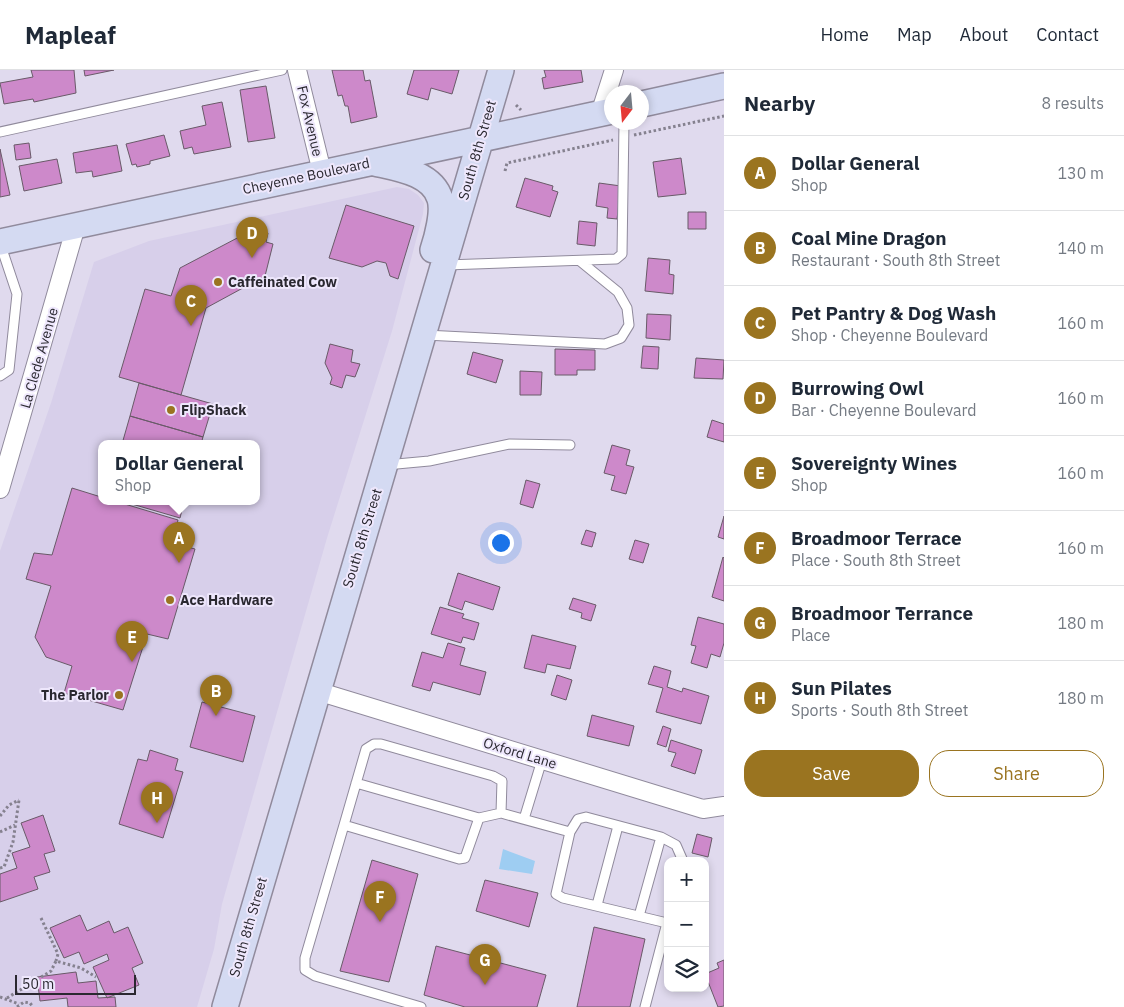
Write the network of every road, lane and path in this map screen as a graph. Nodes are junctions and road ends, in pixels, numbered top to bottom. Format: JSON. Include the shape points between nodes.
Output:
{"nodes":[{"id":1,"x":282,"y":70,"type":"edge"},
{"id":2,"x":298,"y":70,"type":"edge"},
{"id":3,"x":501,"y":70,"type":"edge"},
{"id":4,"x":614,"y":70,"type":"edge"},
{"id":5,"x":611,"y":85,"type":"edge"},
{"id":6,"x":724,"y":86,"type":"edge"},
{"id":7,"x":649,"y":102,"type":"edge"},
{"id":8,"x":604,"y":112,"type":"edge"},
{"id":9,"x":624,"y":130,"type":"edge"},
{"id":10,"x":0,"y":132,"type":"edge"},
{"id":11,"x":481,"y":138,"type":"junction"},
{"id":12,"x":370,"y":162,"type":"junction"},
{"id":13,"x":322,"y":172,"type":"junction"},
{"id":14,"x":76,"y":226,"type":"junction"},
{"id":15,"x":0,"y":242,"type":"edge"},
{"id":16,"x":580,"y":261,"type":"junction"},
{"id":17,"x":443,"y":265,"type":"junction"},
{"id":18,"x":433,"y":298,"type":"junction"},
{"id":19,"x":422,"y":335,"type":"junction"},
{"id":20,"x":0,"y":376,"type":"edge"},
{"id":21,"x":570,"y":446,"type":"dead end"},
{"id":22,"x":384,"y":466,"type":"junction"},
{"id":23,"x":0,"y":489,"type":"edge"},
{"id":24,"x":317,"y":690,"type":"junction"},
{"id":25,"x":542,"y":760,"type":"junction"},
{"id":26,"x":356,"y":783,"type":"junction"},
{"id":27,"x":724,"y":806,"type":"edge"},
{"id":28,"x":501,"y":813,"type":"junction"},
{"id":29,"x":0,"y":816,"type":"edge"},
{"id":30,"x":479,"y":818,"type":"junction"},
{"id":31,"x":524,"y":820,"type":"junction"},
{"id":32,"x":15,"y":825,"type":"junction"},
{"id":33,"x":344,"y":825,"type":"junction"},
{"id":34,"x":618,"y":826,"type":"junction"},
{"id":35,"x":0,"y":832,"type":"edge"},
{"id":36,"x":570,"y":832,"type":"junction"},
{"id":37,"x":661,"y":837,"type":"junction"},
{"id":38,"x":681,"y":857,"type":"edge"},
{"id":39,"x":0,"y":868,"type":"edge"},
{"id":40,"x":597,"y":905,"type":"junction"},
{"id":41,"x":640,"y":916,"type":"junction"},
{"id":42,"x":41,"y":918,"type":"dead end"},
{"id":43,"x":664,"y":920,"type":"edge"},
{"id":44,"x":664,"y":933,"type":"edge"},
{"id":45,"x":56,"y":961,"type":"junction"},
{"id":46,"x":96,"y":977,"type":"dead end"},
{"id":47,"x":0,"y":997,"type":"edge"},
{"id":48,"x":7,"y":998,"type":"junction"},
{"id":49,"x":18,"y":1006,"type":"edge"},
{"id":50,"x":33,"y":1007,"type":"edge"},
{"id":51,"x":225,"y":1007,"type":"edge"},
{"id":52,"x":421,"y":1007,"type":"edge"},
{"id":53,"x":645,"y":1007,"type":"edge"}],
"edges":[{"from":1,"to":10,"type":"lane"},
{"from":2,"to":13,"type":"street","name":"Fox Avenue"},
{"from":3,"to":11,"type":"main road","name":"South 8th Street"},
{"from":4,"to":5,"type":"street"},
{"from":6,"to":7,"type":"main road"},
{"from":8,"to":11,"type":"main road","name":"Cheyenne Boulevard"},
{"from":9,"to":16,"type":"lane","via":[[622,254],[616,260]]},
{"from":11,"to":12,"type":"main road","name":"Cheyenne Boulevard"},
{"from":11,"to":17,"type":"main road","name":"South 8th Street"},
{"from":12,"to":13,"type":"main road","name":"Cheyenne Boulevard"},
{"from":12,"to":18,"type":"main road","via":[[402,169],[428,181],[440,199],[438,232],[426,275]]},
{"from":13,"to":14,"type":"main road","name":"Cheyenne Boulevard"},
{"from":14,"to":15,"type":"main road","name":"Cheyenne Boulevard"},
{"from":14,"to":23,"type":"street","name":"La Clede Avenue"},
{"from":15,"to":20,"type":"lane","via":[[17,294],[9,370]]},
{"from":16,"to":17,"type":"lane"},
{"from":16,"to":19,"type":"lane","via":[[618,292],[627,308],[629,325],[621,338],[605,344]]},
{"from":17,"to":18,"type":"main road","name":"South 8th Street"},
{"from":18,"to":19,"type":"main road","name":"South 8th Street"},
{"from":19,"to":22,"type":"main road","name":"South 8th Street"},
{"from":21,"to":22,"type":"lane","via":[[510,444],[429,462]]},
{"from":22,"to":24,"type":"main road","name":"South 8th Street"},
{"from":24,"to":25,"type":"street","name":"Oxford Lane"},
{"from":24,"to":51,"type":"main road","name":"South 8th Street"},
{"from":25,"to":27,"type":"street","name":"Oxford Lane","via":[[703,809]]},
{"from":25,"to":31,"type":"lane"},
{"from":26,"to":28,"type":"lane","via":[[366,749],[381,744],[502,781]]},
{"from":26,"to":30,"type":"lane"},
{"from":26,"to":33,"type":"lane"},
{"from":28,"to":30,"type":"lane"},
{"from":28,"to":31,"type":"lane"},
{"from":29,"to":32,"type":"path","via":[[9,805],[19,800]]},
{"from":30,"to":33,"type":"lane","via":[[465,858]]},
{"from":31,"to":36,"type":"lane"},
{"from":32,"to":35,"type":"path"},
{"from":32,"to":39,"type":"path","via":[[9,857]]},
{"from":33,"to":52,"type":"lane","via":[[304,958],[305,970],[315,976]]},
{"from":34,"to":36,"type":"lane","via":[[586,817],[578,819]]},
{"from":34,"to":37,"type":"lane"},
{"from":34,"to":40,"type":"lane"},
{"from":36,"to":40,"type":"lane","via":[[556,894]]},
{"from":37,"to":38,"type":"lane","via":[[676,845]]},
{"from":37,"to":41,"type":"lane"},
{"from":40,"to":41,"type":"lane"},
{"from":41,"to":43,"type":"lane"},
{"from":42,"to":45,"type":"path","via":[[58,954]]},
{"from":44,"to":53,"type":"lane"},
{"from":45,"to":46,"type":"path","via":[[81,968]]},
{"from":45,"to":48,"type":"path","via":[[51,972]]},
{"from":47,"to":48,"type":"path"},
{"from":48,"to":49,"type":"path"},
{"from":49,"to":50,"type":"path","via":[[27,1002]]}]}
